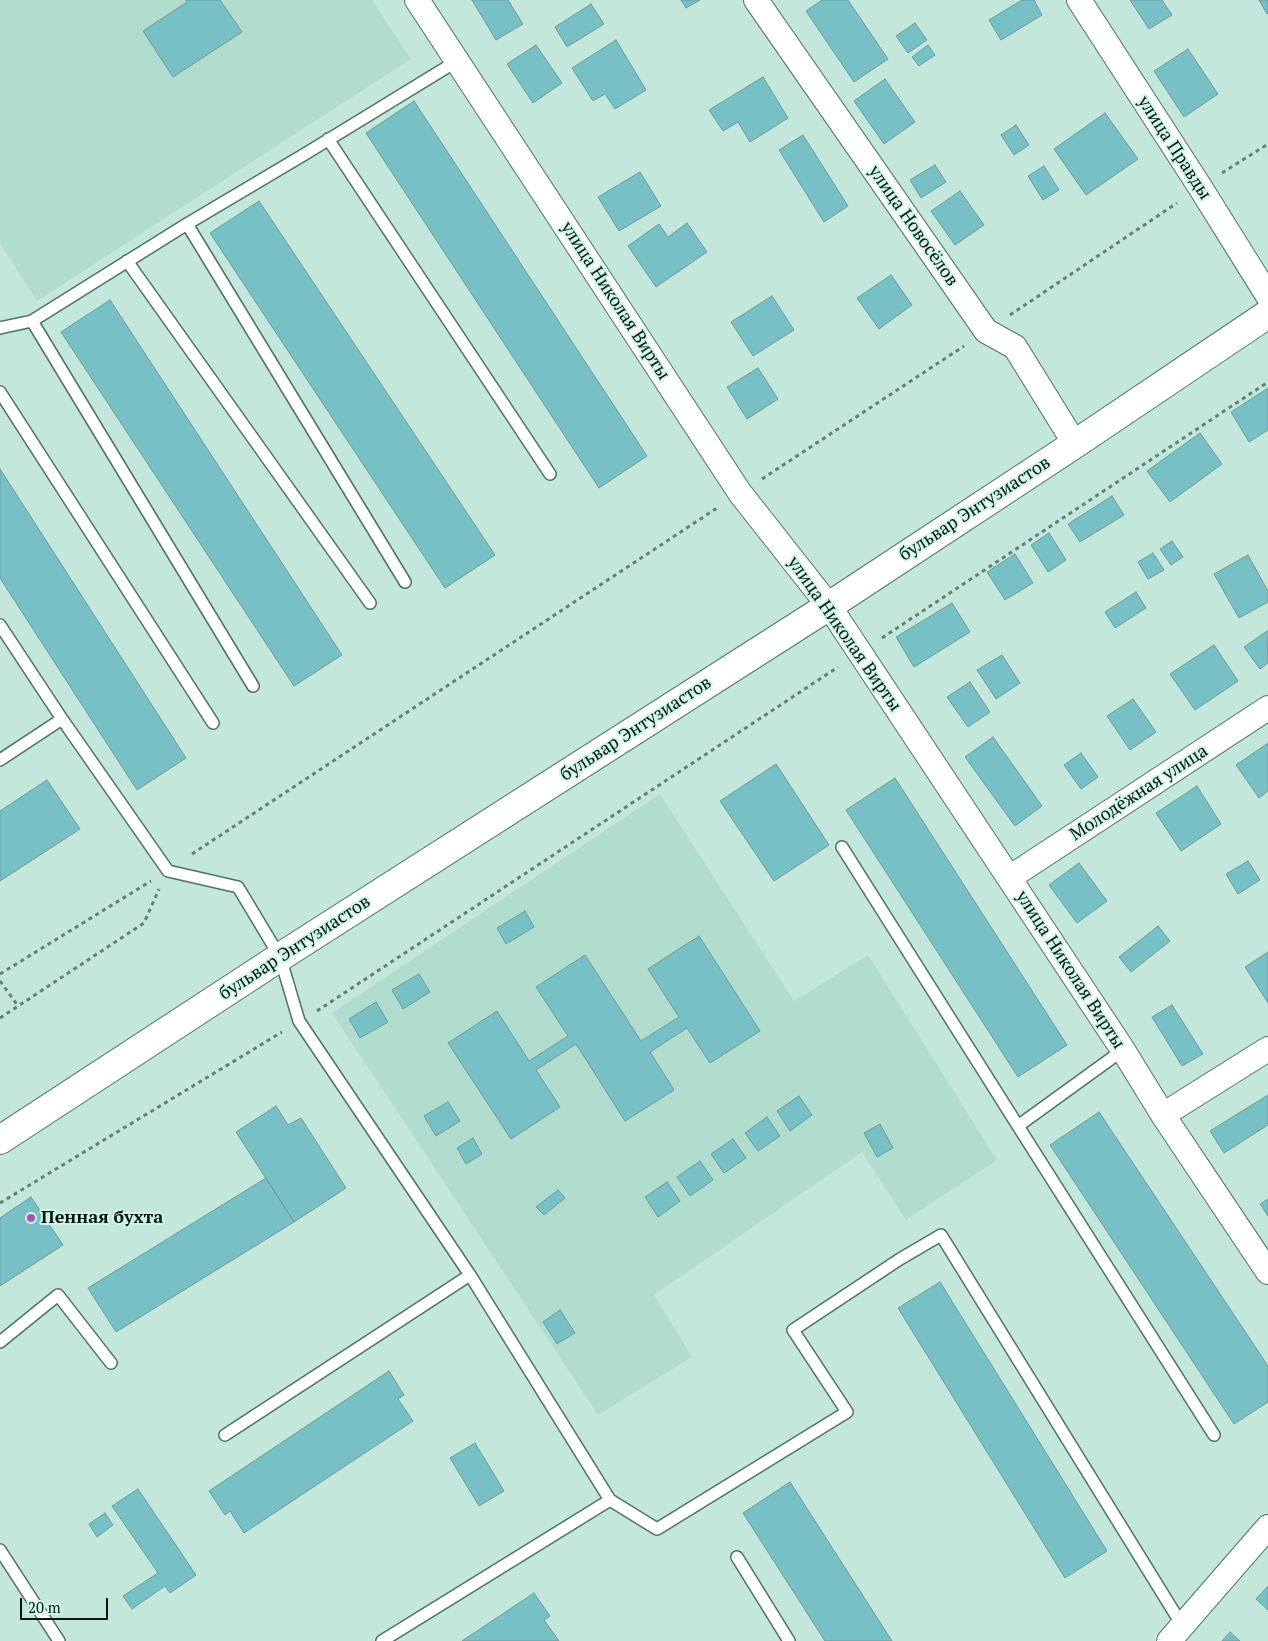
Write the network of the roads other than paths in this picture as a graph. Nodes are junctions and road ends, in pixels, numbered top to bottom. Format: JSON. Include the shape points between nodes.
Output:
{"nodes":[{"id":1,"x":417,"y":0,"type":"edge"},
{"id":2,"x":756,"y":0,"type":"edge"},
{"id":3,"x":1079,"y":0,"type":"edge"},
{"id":4,"x":457,"y":61,"type":"junction"},
{"id":5,"x":328,"y":139,"type":"junction"},
{"id":6,"x":187,"y":224,"type":"junction"},
{"id":7,"x":127,"y":261,"type":"junction"},
{"id":8,"x":1268,"y":296,"type":"edge"},
{"id":9,"x":1268,"y":314,"type":"edge"},
{"id":10,"x":32,"y":321,"type":"junction"},
{"id":11,"x":0,"y":328,"type":"edge"},
{"id":12,"x":0,"y":392,"type":"edge"},
{"id":13,"x":1076,"y":444,"type":"junction"},
{"id":14,"x":550,"y":474,"type":"dead end"},
{"id":15,"x":405,"y":582,"type":"dead end"},
{"id":16,"x":370,"y":603,"type":"dead end"},
{"id":17,"x":829,"y":606,"type":"junction"},
{"id":18,"x":0,"y":625,"type":"edge"},
{"id":19,"x":253,"y":686,"type":"dead end"},
{"id":20,"x":1268,"y":708,"type":"edge"},
{"id":21,"x":62,"y":719,"type":"junction"},
{"id":22,"x":213,"y":724,"type":"dead end"},
{"id":23,"x":0,"y":760,"type":"edge"},
{"id":24,"x":842,"y":847,"type":"dead end"},
{"id":25,"x":1009,"y":878,"type":"junction"},
{"id":26,"x":280,"y":957,"type":"junction"},
{"id":27,"x":1268,"y":1049,"type":"edge"},
{"id":28,"x":1123,"y":1050,"type":"junction"},
{"id":29,"x":1163,"y":1116,"type":"junction"},
{"id":30,"x":1018,"y":1126,"type":"junction"},
{"id":31,"x":0,"y":1140,"type":"edge"},
{"id":32,"x":1268,"y":1272,"type":"edge"},
{"id":33,"x":470,"y":1275,"type":"junction"},
{"id":34,"x":0,"y":1342,"type":"edge"},
{"id":35,"x":111,"y":1363,"type":"dead end"},
{"id":36,"x":1214,"y":1435,"type":"dead end"},
{"id":37,"x":225,"y":1436,"type":"dead end"},
{"id":38,"x":610,"y":1500,"type":"junction"},
{"id":39,"x":1268,"y":1527,"type":"edge"},
{"id":40,"x":0,"y":1550,"type":"edge"},
{"id":41,"x":737,"y":1557,"type":"dead end"},
{"id":42,"x":1176,"y":1633,"type":"edge"},
{"id":43,"x":59,"y":1641,"type":"edge"},
{"id":44,"x":382,"y":1641,"type":"edge"},
{"id":45,"x":790,"y":1641,"type":"edge"}],
"edges":[{"from":1,"to":4,"type":"street","name":"улица Николая Вирты"},
{"from":2,"to":13,"type":"street","name":"улица Новосёлов","via":[[986,332],[1015,347]]},
{"from":3,"to":8,"type":"street","name":"улица Правды"},
{"from":4,"to":5,"type":"lane"},
{"from":4,"to":17,"type":"street","name":"улица Николая Вирты","via":[[740,493]]},
{"from":5,"to":6,"type":"lane"},
{"from":5,"to":14,"type":"lane"},
{"from":6,"to":7,"type":"lane"},
{"from":6,"to":15,"type":"lane"},
{"from":7,"to":10,"type":"lane"},
{"from":7,"to":16,"type":"lane"},
{"from":9,"to":13,"type":"main road","name":"бульвар Энтузиастов"},
{"from":10,"to":11,"type":"lane"},
{"from":10,"to":19,"type":"lane"},
{"from":12,"to":22,"type":"lane"},
{"from":13,"to":17,"type":"main road","name":"бульвар Энтузиастов"},
{"from":17,"to":25,"type":"street","name":"улица Николая Вирты"},
{"from":17,"to":26,"type":"main road","name":"бульвар Энтузиастов"},
{"from":18,"to":21,"type":"lane"},
{"from":20,"to":25,"type":"street","name":"Молодёжная улица"},
{"from":21,"to":23,"type":"lane"},
{"from":21,"to":26,"type":"lane","via":[[168,871],[238,888]]},
{"from":24,"to":30,"type":"lane"},
{"from":25,"to":28,"type":"street","name":"улица Николая Вирты"},
{"from":26,"to":31,"type":"main road","name":"бульвар Энтузиастов"},
{"from":26,"to":33,"type":"lane","via":[[299,1022]]},
{"from":27,"to":29,"type":"street"},
{"from":28,"to":29,"type":"street","name":"улица Николая Вирты"},
{"from":28,"to":30,"type":"lane"},
{"from":29,"to":32,"type":"street","name":"улица Николая Вирты"},
{"from":30,"to":36,"type":"lane"},
{"from":33,"to":37,"type":"lane"},
{"from":33,"to":38,"type":"lane"},
{"from":34,"to":35,"type":"lane","via":[[58,1295]]},
{"from":38,"to":42,"type":"lane","via":[[657,1529],[848,1412],[793,1330],[900,1259],[941,1236]]},
{"from":38,"to":44,"type":"lane"},
{"from":39,"to":42,"type":"street"},
{"from":40,"to":43,"type":"lane"},
{"from":41,"to":45,"type":"lane"}]}
